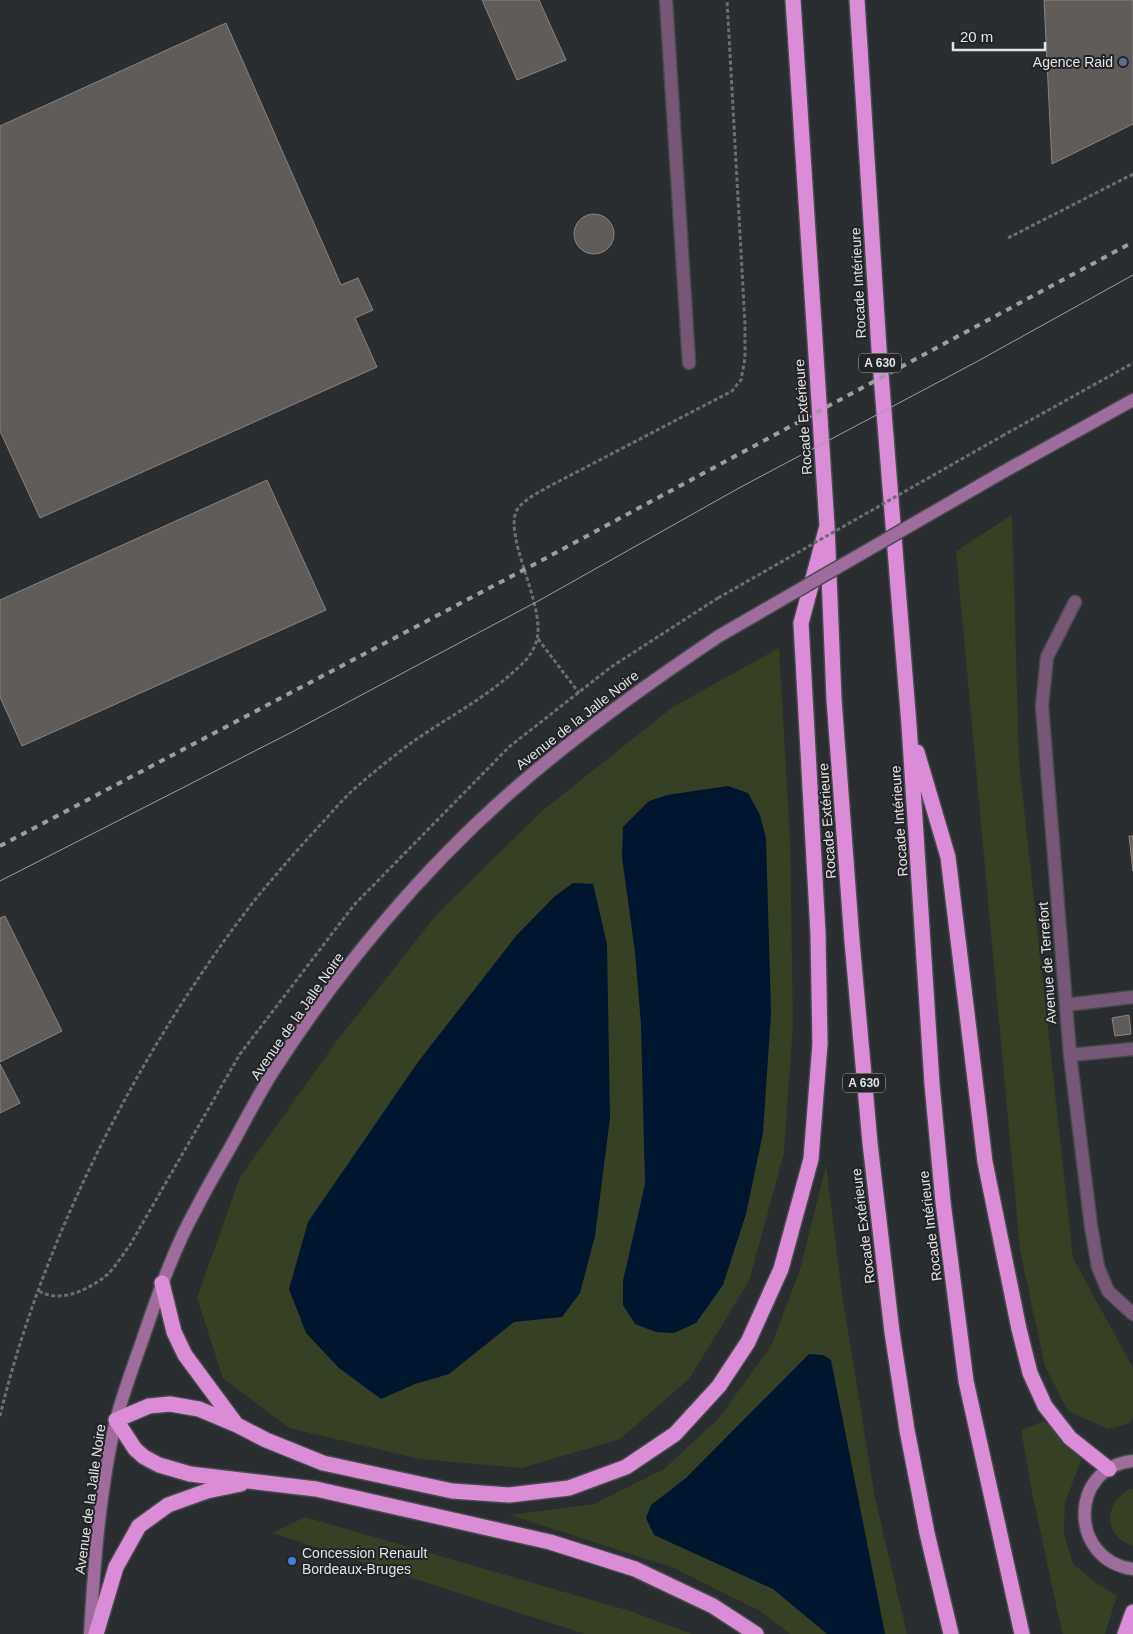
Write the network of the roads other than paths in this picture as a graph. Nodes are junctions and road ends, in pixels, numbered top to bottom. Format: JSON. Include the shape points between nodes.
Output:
{"nodes":[{"id":1,"x":666,"y":0,"type":"edge"},
{"id":2,"x":793,"y":0,"type":"edge"},
{"id":3,"x":857,"y":0,"type":"edge"},
{"id":4,"x":689,"y":363,"type":"dead end"},
{"id":5,"x":1133,"y":400,"type":"edge"},
{"id":6,"x":827,"y":526,"type":"junction"},
{"id":7,"x":1075,"y":602,"type":"dead end"},
{"id":8,"x":909,"y":725,"type":"junction"},
{"id":9,"x":1133,"y":996,"type":"edge"},
{"id":10,"x":1066,"y":1005,"type":"junction"},
{"id":11,"x":1133,"y":1049,"type":"edge"},
{"id":12,"x":1070,"y":1055,"type":"junction"},
{"id":13,"x":162,"y":1283,"type":"junction"},
{"id":14,"x":1133,"y":1314,"type":"edge"},
{"id":15,"x":116,"y":1420,"type":"junction"},
{"id":16,"x":237,"y":1425,"type":"junction"},
{"id":17,"x":1133,"y":1461,"type":"edge"},
{"id":18,"x":1109,"y":1469,"type":"junction"},
{"id":19,"x":254,"y":1482,"type":"junction"},
{"id":20,"x":1133,"y":1569,"type":"edge"},
{"id":21,"x":1133,"y":1612,"type":"edge"},
{"id":22,"x":90,"y":1634,"type":"edge"},
{"id":23,"x":96,"y":1634,"type":"edge"},
{"id":24,"x":756,"y":1634,"type":"edge"},
{"id":25,"x":951,"y":1634,"type":"edge"},
{"id":26,"x":1022,"y":1634,"type":"edge"},
{"id":27,"x":1125,"y":1634,"type":"edge"}],
"edges":[{"from":1,"to":4,"type":"street"},
{"from":2,"to":6,"type":"highway","name":"Rocade Extérieure","number":"A 630"},
{"from":3,"to":8,"type":"highway","name":"Rocade Intérieure","number":"A 630","via":[[879,349]]},
{"from":5,"to":13,"type":"main road","name":"Avenue de la Jalle Noire","bridge":true,"via":[[719,636],[565,746],[511,792],[433,868],[385,922],[275,1068],[196,1209]]},
{"from":6,"to":16,"type":"highway","via":[[801,623],[818,933],[820,1035],[811,1159],[781,1268],[748,1342],[719,1386],[675,1434],[626,1467],[569,1488],[509,1495],[452,1491],[323,1463]]},
{"from":6,"to":25,"type":"highway","name":"Rocade Extérieure","number":"A 630","via":[[834,698],[870,1143],[907,1430]]},
{"from":7,"to":10,"type":"street","name":"Avenue de Terrefort","via":[[1047,657],[1042,706]]},
{"from":8,"to":18,"type":"highway","via":[[948,857],[985,1162],[1030,1374],[1046,1406],[1070,1438]]},
{"from":8,"to":26,"type":"highway","name":"Rocade Intérieure","number":"A 630","via":[[932,1084],[944,1211],[966,1382]]},
{"from":9,"to":10,"type":"street"},
{"from":10,"to":12,"type":"street","name":"Avenue de Terrefort"},
{"from":11,"to":12,"type":"street"},
{"from":12,"to":14,"type":"street","name":"Avenue de Terrefort","via":[[1098,1268],[1108,1292]]},
{"from":13,"to":15,"type":"main road","name":"Avenue de la Jalle Noire"},
{"from":13,"to":16,"type":"highway","via":[[174,1332],[185,1355]]},
{"from":15,"to":16,"type":"highway","via":[[149,1406],[170,1404],[199,1409]]},
{"from":15,"to":19,"type":"highway","via":[[135,1449],[158,1465],[190,1474]]},
{"from":15,"to":22,"type":"main road","name":"Avenue de la Jalle Noire","via":[[106,1476]]},
{"from":17,"to":18,"type":"main road"},
{"from":18,"to":20,"type":"main road","via":[[1096,1480],[1087,1496],[1086,1531],[1094,1547],[1107,1560]]},
{"from":19,"to":23,"type":"highway","via":[[207,1491],[168,1505],[139,1526],[116,1567]]},
{"from":19,"to":24,"type":"highway","via":[[316,1489],[559,1545],[635,1569],[713,1606]]},
{"from":21,"to":27,"type":"highway"}]}
